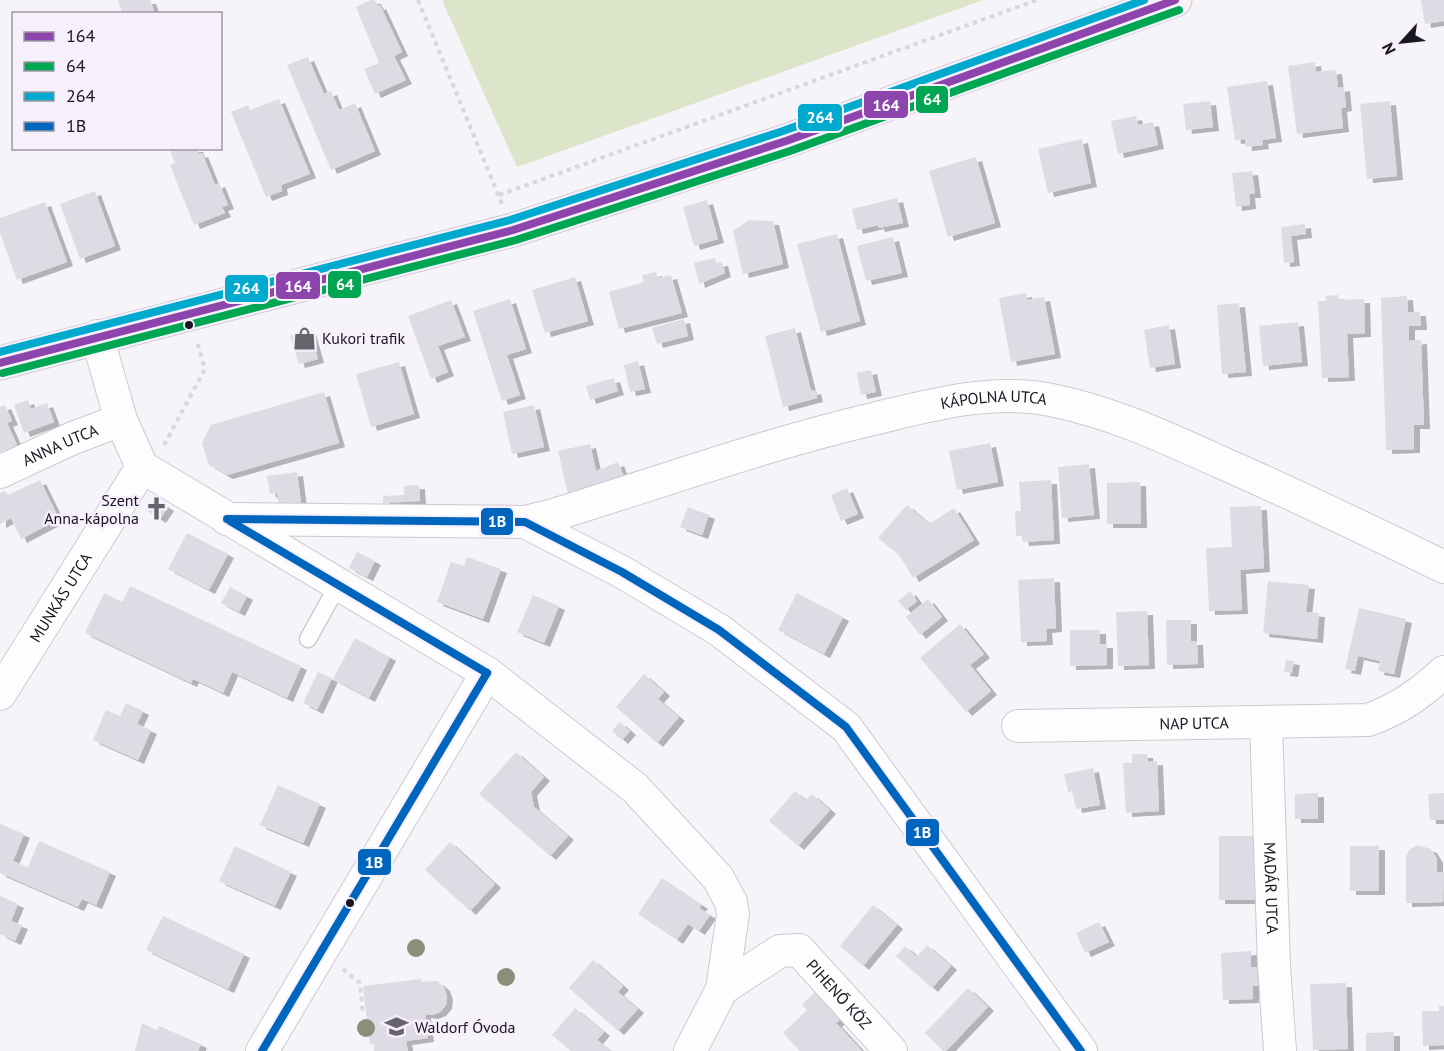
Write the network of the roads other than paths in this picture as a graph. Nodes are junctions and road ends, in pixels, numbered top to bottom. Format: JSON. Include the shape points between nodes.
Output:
{"nodes":[{"id":1,"x":1175,"y":0,"type":"edge"},
{"id":2,"x":97,"y":336,"type":"junction"},
{"id":3,"x":0,"y":363,"type":"edge"},
{"id":4,"x":121,"y":420,"type":"junction"},
{"id":5,"x":146,"y":470,"type":"junction"},
{"id":6,"x":0,"y":472,"type":"edge"},
{"id":7,"x":227,"y":519,"type":"junction"},
{"id":8,"x":525,"y":522,"type":"junction"},
{"id":9,"x":1444,"y":567,"type":"edge"},
{"id":10,"x":338,"y":585,"type":"junction"},
{"id":11,"x":308,"y":639,"type":"dead end"},
{"id":12,"x":1444,"y":672,"type":"edge"},
{"id":13,"x":487,"y":673,"type":"junction"},
{"id":14,"x":0,"y":694,"type":"edge"},
{"id":15,"x":1266,"y":723,"type":"junction"},
{"id":16,"x":1018,"y":726,"type":"dead end"},
{"id":17,"x":722,"y":989,"type":"junction"},
{"id":18,"x":262,"y":1051,"type":"edge"},
{"id":19,"x":690,"y":1051,"type":"edge"},
{"id":20,"x":891,"y":1051,"type":"edge"},
{"id":21,"x":1081,"y":1051,"type":"edge"},
{"id":22,"x":1280,"y":1051,"type":"edge"}],
"edges":[{"from":1,"to":2,"type":"main road","via":[[786,141],[513,230]]},
{"from":2,"to":3,"type":"main road"},
{"from":2,"to":4,"type":"street"},
{"from":4,"to":5,"type":"street"},
{"from":4,"to":6,"type":"street","name":"ANNA UTCA"},
{"from":5,"to":7,"type":"street"},
{"from":5,"to":14,"type":"street","name":"MUNKÁS UTCA"},
{"from":7,"to":8,"type":"street"},
{"from":7,"to":10,"type":"street"},
{"from":8,"to":9,"type":"street","name":"KÁPOLNA UTCA","via":[[817,432],[945,401],[993,397],[1049,400],[1130,421]]},
{"from":8,"to":21,"type":"street","via":[[622,572],[719,630],[846,727]]},
{"from":10,"to":11,"type":"lane"},
{"from":10,"to":13,"type":"street"},
{"from":12,"to":15,"type":"street","name":"NAP UTCA","via":[[1416,698],[1368,720]]},
{"from":13,"to":17,"type":"street","via":[[636,788],[718,878],[732,902],[733,914]]},
{"from":13,"to":18,"type":"street"},
{"from":15,"to":16,"type":"street","name":"NAP UTCA"},
{"from":15,"to":22,"type":"street","name":"MADÁR UTCA"},
{"from":17,"to":19,"type":"street"},
{"from":17,"to":20,"type":"street","name":"PIHENŐ KÖZ","via":[[780,951],[799,950]]}]}
